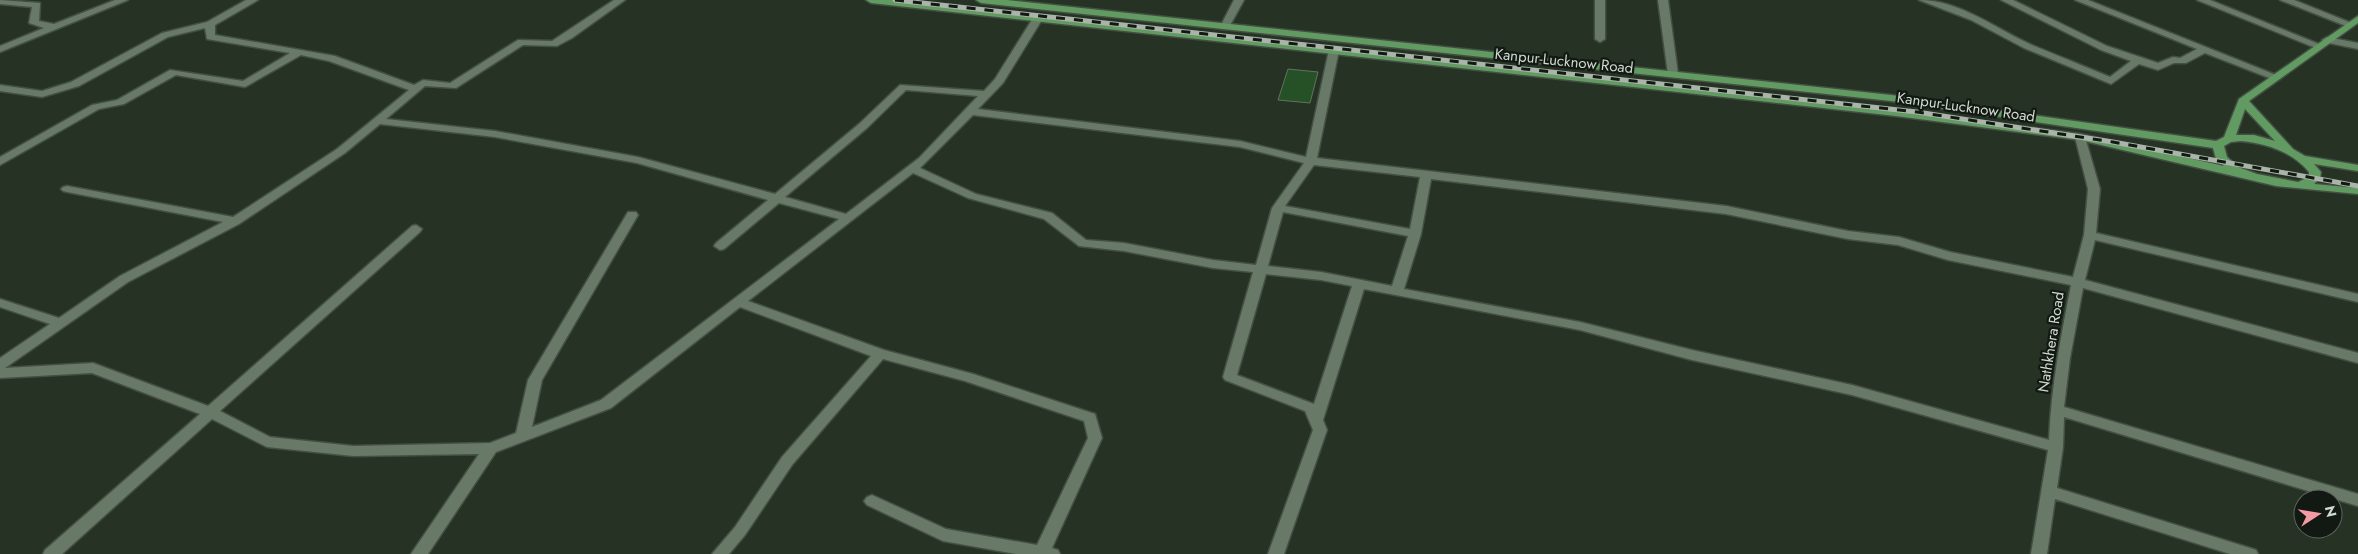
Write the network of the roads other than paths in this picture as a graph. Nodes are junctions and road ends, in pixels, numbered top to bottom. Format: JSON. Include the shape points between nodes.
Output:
{"nodes":[{"id":1,"x":123,"y":0,"type":"edge"},
{"id":2,"x":253,"y":0,"type":"edge"},
{"id":3,"x":620,"y":0,"type":"edge"},
{"id":4,"x":871,"y":0,"type":"edge"},
{"id":5,"x":980,"y":0,"type":"edge"},
{"id":6,"x":1239,"y":0,"type":"edge"},
{"id":7,"x":1600,"y":0,"type":"edge"},
{"id":8,"x":1663,"y":0,"type":"edge"},
{"id":9,"x":1924,"y":0,"type":"edge"},
{"id":10,"x":2006,"y":0,"type":"edge"},
{"id":11,"x":2080,"y":0,"type":"edge"},
{"id":12,"x":2202,"y":0,"type":"edge"},
{"id":13,"x":2284,"y":0,"type":"edge"},
{"id":14,"x":0,"y":1,"type":"edge"},
{"id":15,"x":1038,"y":18,"type":"junction"},
{"id":16,"x":2354,"y":22,"type":"edge"},
{"id":17,"x":210,"y":24,"type":"junction"},
{"id":18,"x":53,"y":26,"type":"junction"},
{"id":19,"x":1225,"y":27,"type":"junction"},
{"id":20,"x":1600,"y":39,"type":"dead end"},
{"id":21,"x":2323,"y":43,"type":"junction"},
{"id":22,"x":2358,"y":46,"type":"edge"},
{"id":23,"x":0,"y":49,"type":"edge"},
{"id":24,"x":2205,"y":49,"type":"junction"},
{"id":25,"x":1334,"y":50,"type":"junction"},
{"id":26,"x":299,"y":52,"type":"junction"},
{"id":27,"x":2138,"y":60,"type":"junction"},
{"id":28,"x":1564,"y":62,"type":"junction"},
{"id":29,"x":1673,"y":74,"type":"junction"},
{"id":30,"x":1563,"y":76,"type":"junction"},
{"id":31,"x":2276,"y":77,"type":"junction"},
{"id":32,"x":0,"y":88,"type":"edge"},
{"id":33,"x":416,"y":89,"type":"junction"},
{"id":34,"x":986,"y":94,"type":"junction"},
{"id":35,"x":2243,"y":101,"type":"junction"},
{"id":36,"x":970,"y":111,"type":"junction"},
{"id":37,"x":378,"y":120,"type":"junction"},
{"id":38,"x":2080,"y":137,"type":"junction"},
{"id":39,"x":2229,"y":139,"type":"junction"},
{"id":40,"x":2218,"y":146,"type":"junction"},
{"id":41,"x":2290,"y":151,"type":"junction"},
{"id":42,"x":2304,"y":159,"type":"junction"},
{"id":43,"x":1311,"y":161,"type":"junction"},
{"id":44,"x":0,"y":162,"type":"edge"},
{"id":45,"x":912,"y":168,"type":"junction"},
{"id":46,"x":2358,"y":168,"type":"edge"},
{"id":47,"x":2249,"y":175,"type":"junction"},
{"id":48,"x":1426,"y":176,"type":"junction"},
{"id":49,"x":2300,"y":185,"type":"junction"},
{"id":50,"x":67,"y":189,"type":"dead end"},
{"id":51,"x":2358,"y":191,"type":"edge"},
{"id":52,"x":775,"y":198,"type":"junction"},
{"id":53,"x":1278,"y":208,"type":"junction"},
{"id":54,"x":632,"y":215,"type":"dead end"},
{"id":55,"x":848,"y":218,"type":"junction"},
{"id":56,"x":235,"y":221,"type":"junction"},
{"id":57,"x":416,"y":229,"type":"dead end"},
{"id":58,"x":1415,"y":234,"type":"junction"},
{"id":59,"x":2090,"y":235,"type":"junction"},
{"id":60,"x":720,"y":246,"type":"dead end"},
{"id":61,"x":1259,"y":269,"type":"junction"},
{"id":62,"x":2078,"y":282,"type":"junction"},
{"id":63,"x":1359,"y":284,"type":"junction"},
{"id":64,"x":1397,"y":292,"type":"junction"},
{"id":65,"x":2358,"y":298,"type":"edge"},
{"id":66,"x":739,"y":302,"type":"junction"},
{"id":67,"x":0,"y":303,"type":"edge"},
{"id":68,"x":61,"y":323,"type":"junction"},
{"id":69,"x":880,"y":354,"type":"junction"},
{"id":70,"x":2358,"y":358,"type":"edge"},
{"id":71,"x":0,"y":365,"type":"edge"},
{"id":72,"x":0,"y":373,"type":"edge"},
{"id":73,"x":2057,"y":410,"type":"junction"},
{"id":74,"x":210,"y":412,"type":"junction"},
{"id":75,"x":1316,"y":420,"type":"junction"},
{"id":76,"x":523,"y":436,"type":"junction"},
{"id":77,"x":491,"y":448,"type":"junction"},
{"id":78,"x":2056,"y":448,"type":"junction"},
{"id":79,"x":2049,"y":491,"type":"junction"},
{"id":80,"x":2358,"y":500,"type":"edge"},
{"id":81,"x":872,"y":501,"type":"dead end"},
{"id":82,"x":1047,"y":553,"type":"edge"},
{"id":83,"x":51,"y":554,"type":"edge"},
{"id":84,"x":419,"y":554,"type":"edge"},
{"id":85,"x":720,"y":554,"type":"edge"},
{"id":86,"x":1276,"y":554,"type":"edge"},
{"id":87,"x":2040,"y":554,"type":"edge"},
{"id":88,"x":2250,"y":554,"type":"edge"}],
"edges":[{"from":1,"to":18,"type":"street"},
{"from":2,"to":17,"type":"street"},
{"from":3,"to":33,"type":"street","via":[[554,44],[522,42],[452,86],[423,83]]},
{"from":4,"to":15,"type":"main road","name":"Kanpur-Lucknow Road"},
{"from":5,"to":19,"type":"main road","name":"Kanpur-Lucknow Road"},
{"from":6,"to":19,"type":"street"},
{"from":7,"to":20,"type":"street"},
{"from":8,"to":29,"type":"street"},
{"from":9,"to":27,"type":"street","via":[[1974,18],[2027,46],[2111,82]]},
{"from":10,"to":27,"type":"street","via":[[2104,48]]},
{"from":11,"to":24,"type":"street"},
{"from":12,"to":21,"type":"street"},
{"from":13,"to":16,"type":"street"},
{"from":14,"to":18,"type":"street","via":[[37,5],[34,23]]},
{"from":15,"to":25,"type":"main road","name":"Kanpur-Lucknow Road"},
{"from":15,"to":34,"type":"street","via":[[999,80]]},
{"from":16,"to":21,"type":"main road"},
{"from":17,"to":26,"type":"street","via":[[210,37]]},
{"from":17,"to":32,"type":"street","via":[[165,35],[75,84],[42,94]]},
{"from":18,"to":23,"type":"street"},
{"from":19,"to":28,"type":"main road","name":"Kanpur-Lucknow Road"},
{"from":21,"to":22,"type":"street"},
{"from":21,"to":31,"type":"main road"},
{"from":24,"to":27,"type":"street","via":[[2182,61],[2173,60],[2158,67]]},
{"from":24,"to":31,"type":"street"},
{"from":25,"to":30,"type":"main road","name":"Kanpur-Lucknow Road"},
{"from":25,"to":43,"type":"street"},
{"from":26,"to":33,"type":"street","via":[[331,58]]},
{"from":26,"to":44,"type":"street","via":[[245,84],[174,72],[120,102],[96,107]]},
{"from":28,"to":29,"type":"main road","name":"Kanpur-Lucknow Road"},
{"from":28,"to":30,"type":"main road"},
{"from":29,"to":40,"type":"main road","name":"Kanpur-Lucknow Road","via":[[1891,98]]},
{"from":30,"to":38,"type":"main road","name":"Kanpur-Lucknow Road"},
{"from":31,"to":35,"type":"main road"},
{"from":33,"to":37,"type":"street"},
{"from":34,"to":36,"type":"street"},
{"from":34,"to":52,"type":"street","via":[[904,86],[863,126]]},
{"from":35,"to":39,"type":"main road"},
{"from":35,"to":41,"type":"main road"},
{"from":36,"to":43,"type":"street","via":[[1240,144]]},
{"from":36,"to":45,"type":"street"},
{"from":37,"to":52,"type":"street","via":[[496,134],[638,160]]},
{"from":37,"to":56,"type":"street","via":[[341,151]]},
{"from":38,"to":47,"type":"main road","name":"Kanpur-Lucknow Road"},
{"from":38,"to":59,"type":"street","name":"Nathkhera Road","via":[[2094,189]]},
{"from":39,"to":40,"type":"main road"},
{"from":39,"to":41,"type":"main road","via":[[2258,140]]},
{"from":40,"to":47,"type":"main road","via":[[2220,157]]},
{"from":41,"to":42,"type":"main road"},
{"from":42,"to":46,"type":"main road"},
{"from":42,"to":49,"type":"main road","via":[[2315,172],[2314,178]]},
{"from":43,"to":48,"type":"street"},
{"from":43,"to":53,"type":"street"},
{"from":45,"to":55,"type":"street"},
{"from":45,"to":61,"type":"street","via":[[972,196],[1048,216],[1083,243]]},
{"from":47,"to":49,"type":"main road","via":[[2276,184]]},
{"from":48,"to":58,"type":"street"},
{"from":48,"to":62,"type":"street","via":[[1726,210],[1848,235],[1899,241],[1948,256]]},
{"from":49,"to":51,"type":"main road"},
{"from":50,"to":56,"type":"street"},
{"from":52,"to":55,"type":"street"},
{"from":52,"to":60,"type":"street"},
{"from":53,"to":58,"type":"street"},
{"from":53,"to":61,"type":"street"},
{"from":54,"to":76,"type":"street","via":[[535,380]]},
{"from":55,"to":66,"type":"street"},
{"from":56,"to":68,"type":"street","via":[[124,279]]},
{"from":57,"to":74,"type":"street"},
{"from":58,"to":64,"type":"street"},
{"from":59,"to":62,"type":"street","name":"Nathkhera Road"},
{"from":59,"to":65,"type":"street"},
{"from":61,"to":63,"type":"street"},
{"from":61,"to":75,"type":"street","via":[[1230,377],[1311,408]]},
{"from":62,"to":70,"type":"street"},
{"from":62,"to":73,"type":"street","name":"Nathkhera Road"},
{"from":63,"to":64,"type":"street"},
{"from":63,"to":75,"type":"street"},
{"from":64,"to":78,"type":"street","via":[[1580,326],[1692,355],[1852,390]]},
{"from":66,"to":69,"type":"street"},
{"from":66,"to":76,"type":"street","via":[[606,404]]},
{"from":67,"to":68,"type":"street"},
{"from":68,"to":71,"type":"street"},
{"from":69,"to":82,"type":"street","via":[[968,377],[1090,418],[1095,438]]},
{"from":69,"to":85,"type":"street","via":[[787,461],[740,531]]},
{"from":72,"to":74,"type":"street","via":[[93,368]]},
{"from":73,"to":78,"type":"street","name":"Nathkhera Road"},
{"from":73,"to":80,"type":"street"},
{"from":74,"to":77,"type":"street","via":[[266,442],[353,451]]},
{"from":74,"to":83,"type":"street"},
{"from":75,"to":86,"type":"street","via":[[1320,430]]},
{"from":76,"to":77,"type":"street"},
{"from":77,"to":84,"type":"street"},
{"from":78,"to":79,"type":"street","name":"Nathkhera Road"},
{"from":79,"to":87,"type":"street","name":"Nathkhera Road"},
{"from":79,"to":88,"type":"street"},
{"from":81,"to":82,"type":"street","via":[[943,535]]}]}
